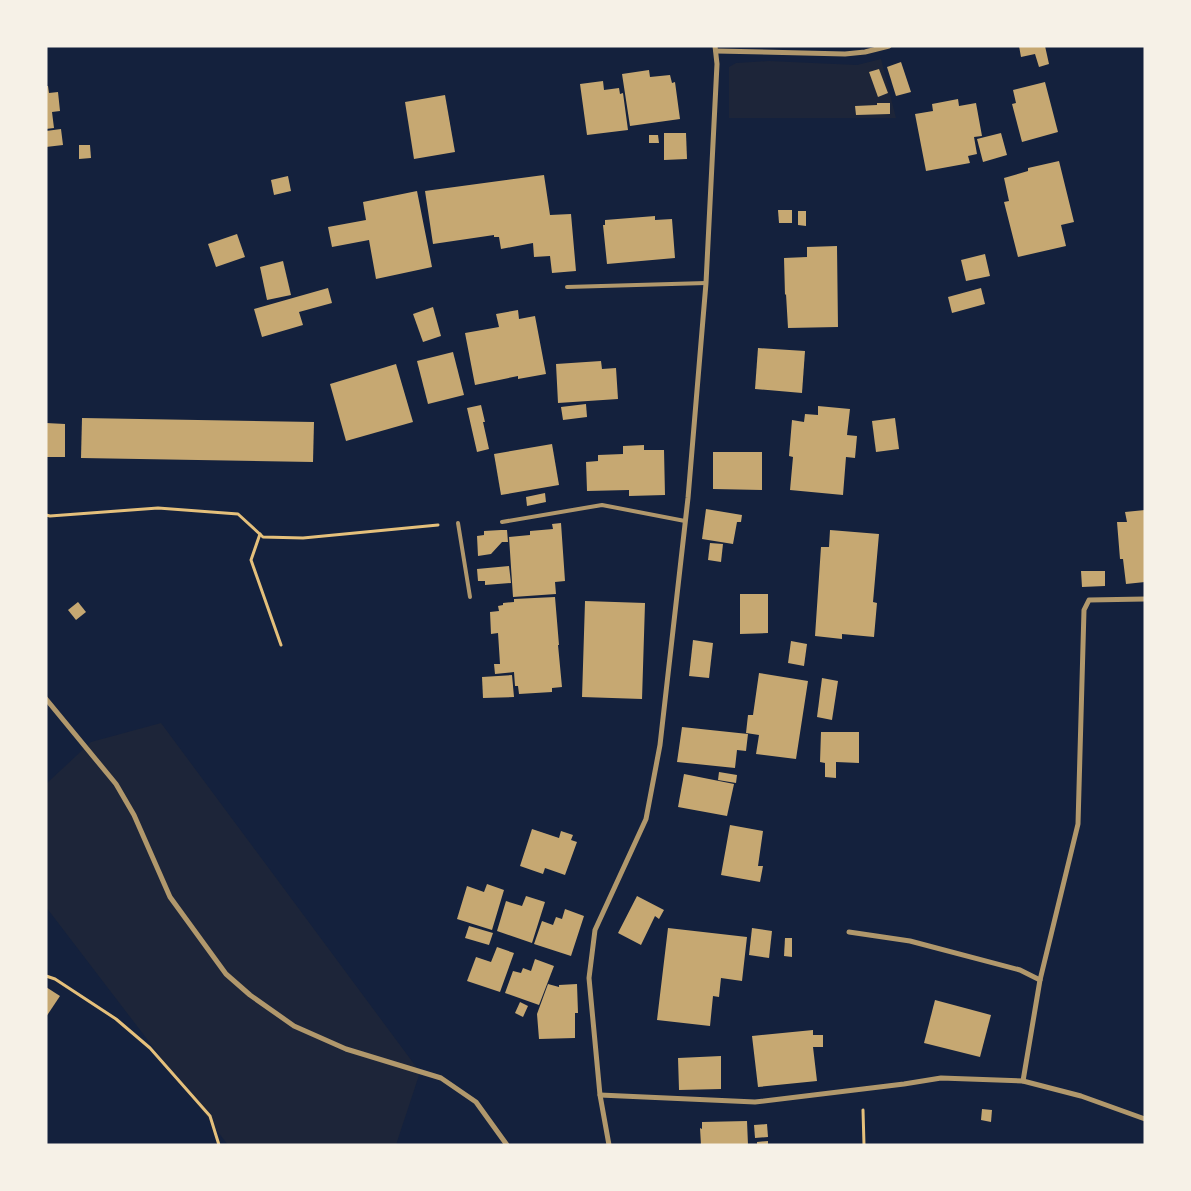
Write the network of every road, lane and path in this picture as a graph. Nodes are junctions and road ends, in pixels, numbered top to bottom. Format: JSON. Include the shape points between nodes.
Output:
{"nodes":[{"id":1,"x":889,"y":46,"type":"edge"},
{"id":2,"x":715,"y":49,"type":"edge"},
{"id":3,"x":706,"y":283,"type":"junction"},
{"id":4,"x":568,"y":287,"type":"dead end"},
{"id":5,"x":46,"y":515,"type":"edge"},
{"id":6,"x":686,"y":521,"type":"junction"},
{"id":7,"x":502,"y":522,"type":"dead end"},
{"id":8,"x":458,"y":523,"type":"joint"},
{"id":9,"x":260,"y":534,"type":"junction"},
{"id":10,"x":470,"y":598,"type":"dead end"},
{"id":11,"x":1145,"y":599,"type":"edge"},
{"id":12,"x":281,"y":645,"type":"dead end"},
{"id":13,"x":46,"y":699,"type":"edge"},
{"id":14,"x":849,"y":932,"type":"dead end"},
{"id":15,"x":46,"y":976,"type":"edge"},
{"id":16,"x":1040,"y":980,"type":"junction"},
{"id":17,"x":1023,"y":1081,"type":"junction"},
{"id":18,"x":862,"y":1089,"type":"junction"},
{"id":19,"x":600,"y":1095,"type":"junction"},
{"id":20,"x":1145,"y":1119,"type":"edge"},
{"id":21,"x":219,"y":1145,"type":"edge"},
{"id":22,"x":506,"y":1145,"type":"edge"},
{"id":23,"x":609,"y":1145,"type":"edge"},
{"id":24,"x":864,"y":1145,"type":"edge"}],
"edges":[{"from":1,"to":2,"type":"street","via":[[845,54]]},
{"from":2,"to":3,"type":"street","via":[[717,64]]},
{"from":3,"to":4,"type":"lane"},
{"from":3,"to":6,"type":"street"},
{"from":5,"to":9,"type":"path","via":[[158,508],[238,514]]},
{"from":6,"to":7,"type":"lane","via":[[602,505]]},
{"from":6,"to":19,"type":"street","via":[[660,745],[646,819],[595,930],[589,978]]},
{"from":8,"to":9,"type":"path","via":[[303,538],[263,537]]},
{"from":8,"to":10,"type":"lane"},
{"from":9,"to":12,"type":"path","via":[[251,560]]},
{"from":11,"to":16,"type":"street","via":[[1089,600],[1084,610],[1078,824]]},
{"from":13,"to":22,"type":"street","via":[[116,784],[134,815],[170,897],[226,974],[294,1026],[346,1049],[441,1078],[476,1102]]},
{"from":14,"to":16,"type":"street","via":[[910,941],[1020,970]]},
{"from":15,"to":21,"type":"path","via":[[116,1019],[150,1048],[210,1116]]},
{"from":16,"to":17,"type":"street"},
{"from":17,"to":18,"type":"street","via":[[941,1078]]},
{"from":17,"to":20,"type":"street","via":[[1081,1096]]},
{"from":18,"to":19,"type":"street","via":[[755,1102]]},
{"from":18,"to":24,"type":"path"},
{"from":19,"to":23,"type":"street"}]}
